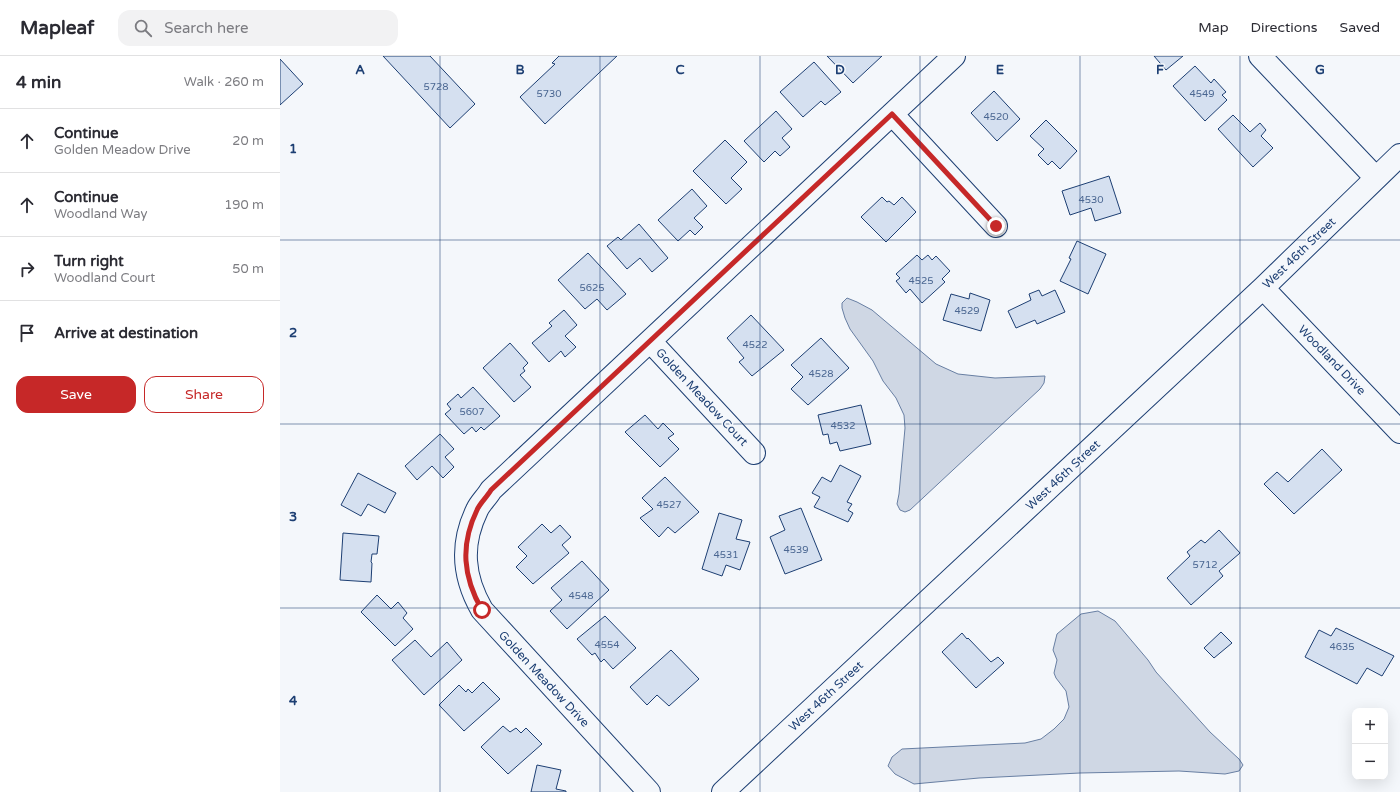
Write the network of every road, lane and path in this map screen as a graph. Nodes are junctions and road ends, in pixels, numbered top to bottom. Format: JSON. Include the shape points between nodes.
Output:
{"nodes":[{"id":1,"x":954,"y":56,"type":"edge"},
{"id":2,"x":1260,"y":56,"type":"edge"},
{"id":3,"x":892,"y":114,"type":"junction"},
{"id":4,"x":1400,"y":155,"type":"edge"},
{"id":5,"x":1376,"y":178,"type":"junction"},
{"id":6,"x":996,"y":226,"type":"dead end"},
{"id":7,"x":1263,"y":288,"type":"junction"},
{"id":8,"x":650,"y":341,"type":"junction"},
{"id":9,"x":1400,"y":432,"type":"edge"},
{"id":10,"x":754,"y":453,"type":"dead end"},
{"id":11,"x":648,"y":792,"type":"edge"},
{"id":12,"x":724,"y":792,"type":"edge"}],
"edges":[{"from":1,"to":3,"type":"street","name":"Golden Meadow Drive"},
{"from":2,"to":5,"type":"street"},
{"from":3,"to":6,"type":"street"},
{"from":3,"to":8,"type":"street","name":"Golden Meadow Drive"},
{"from":4,"to":5,"type":"street","name":"West 46th Street"},
{"from":5,"to":7,"type":"street","name":"West 46th Street"},
{"from":7,"to":9,"type":"street","name":"Woodland Drive"},
{"from":7,"to":12,"type":"street","name":"West 46th Street"},
{"from":8,"to":10,"type":"street","name":"Golden Meadow Court"},
{"from":8,"to":11,"type":"street","name":"Golden Meadow Drive","via":[[491,490],[472,523],[467,537],[466,553],[469,583],[487,617]]}]}
